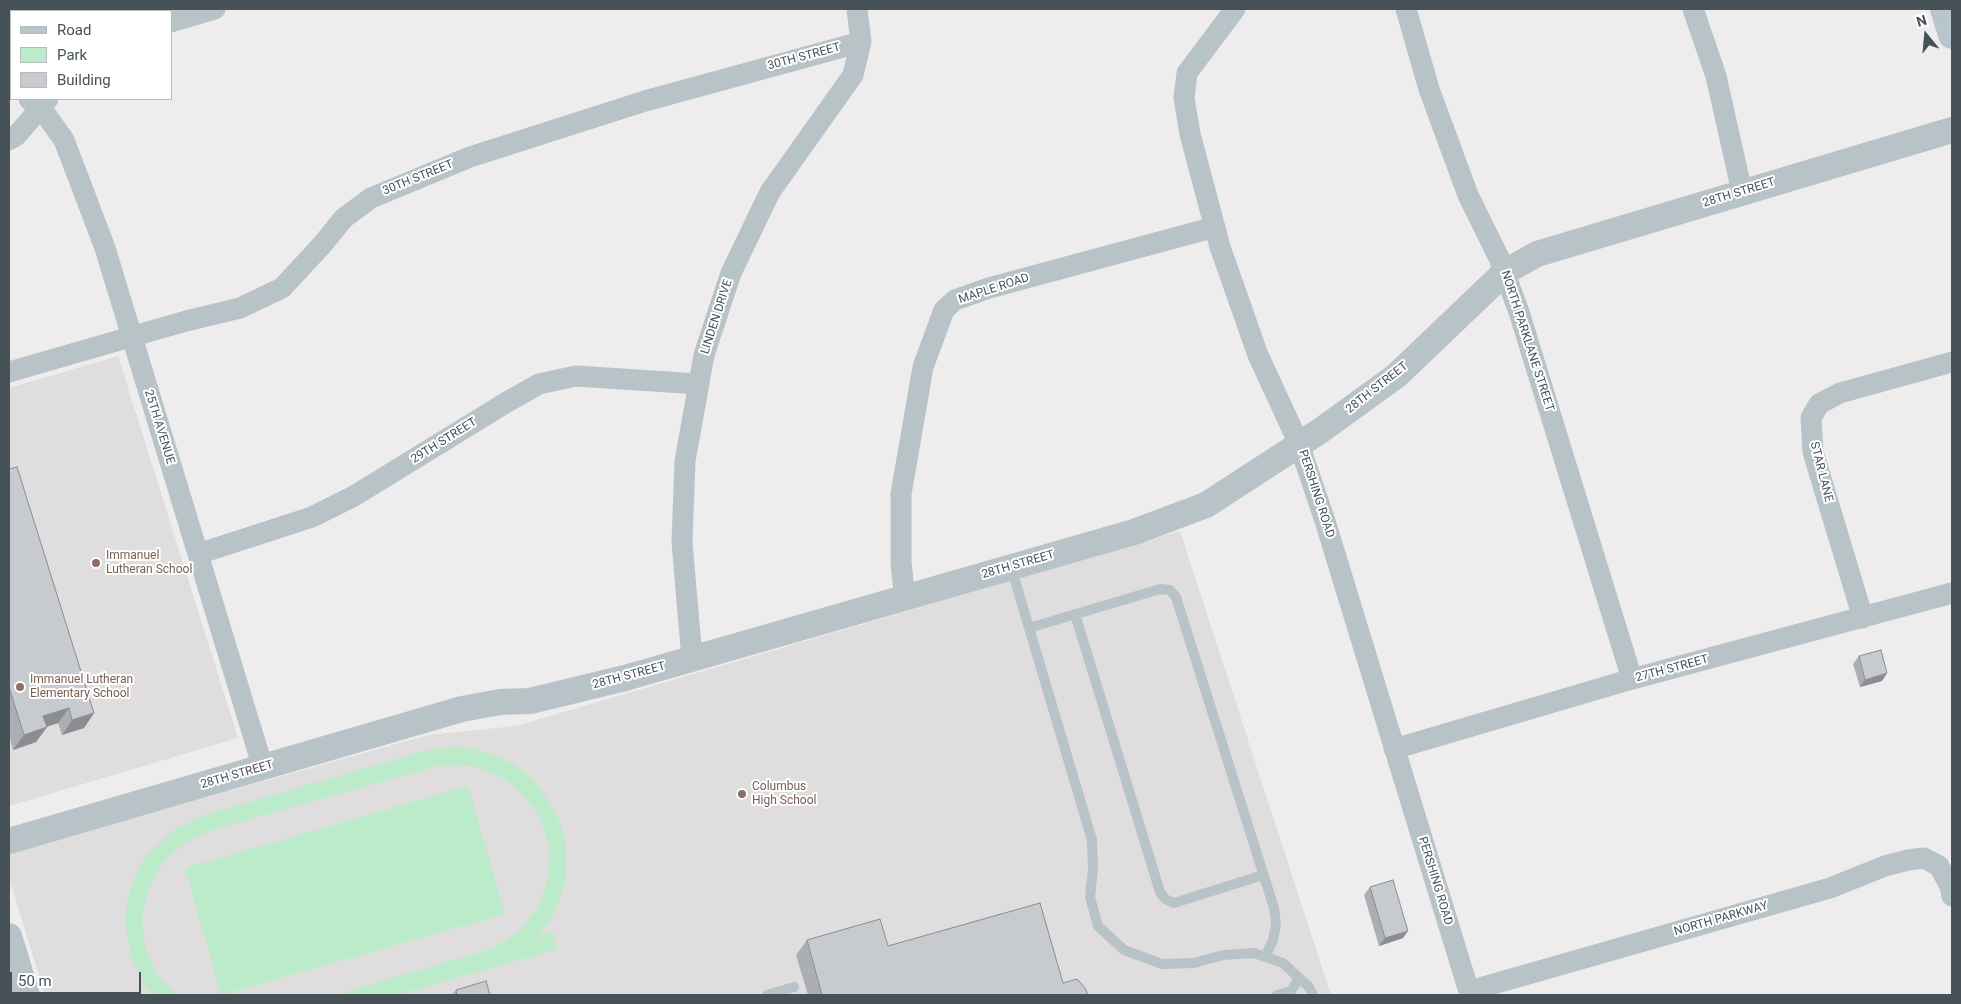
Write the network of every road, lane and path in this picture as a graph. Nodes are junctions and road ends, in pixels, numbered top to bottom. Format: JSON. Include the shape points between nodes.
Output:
{"nodes":[{"id":1,"x":215,"y":9,"type":"edge"},
{"id":2,"x":857,"y":9,"type":"edge"},
{"id":3,"x":1235,"y":9,"type":"edge"},
{"id":4,"x":1406,"y":9,"type":"edge"},
{"id":5,"x":1693,"y":9,"type":"edge"},
{"id":6,"x":1944,"y":9,"type":"edge"},
{"id":7,"x":172,"y":22,"type":"edge"},
{"id":8,"x":1952,"y":35,"type":"edge"},
{"id":9,"x":861,"y":42,"type":"junction"},
{"id":10,"x":39,"y":102,"type":"edge"},
{"id":11,"x":1952,"y":130,"type":"edge"},
{"id":12,"x":9,"y":140,"type":"edge"},
{"id":13,"x":1742,"y":192,"type":"junction"},
{"id":14,"x":1215,"y":227,"type":"junction"},
{"id":15,"x":1504,"y":272,"type":"junction"},
{"id":16,"x":132,"y":337,"type":"junction"},
{"id":17,"x":1952,"y":362,"type":"edge"},
{"id":18,"x":9,"y":372,"type":"edge"},
{"id":19,"x":699,"y":384,"type":"junction"},
{"id":20,"x":1300,"y":444,"type":"junction"},
{"id":21,"x":198,"y":554,"type":"junction"},
{"id":22,"x":1011,"y":567,"type":"junction"},
{"id":23,"x":1952,"y":593,"type":"edge"},
{"id":24,"x":905,"y":599,"type":"junction"},
{"id":25,"x":1075,"y":614,"type":"junction"},
{"id":26,"x":1863,"y":618,"type":"junction"},
{"id":27,"x":1030,"y":628,"type":"junction"},
{"id":28,"x":692,"y":659,"type":"junction"},
{"id":29,"x":1632,"y":679,"type":"junction"},
{"id":30,"x":1394,"y":749,"type":"junction"},
{"id":31,"x":263,"y":768,"type":"junction"},
{"id":32,"x":9,"y":841,"type":"edge"},
{"id":33,"x":1263,"y":875,"type":"junction"},
{"id":34,"x":1952,"y":896,"type":"edge"},
{"id":35,"x":9,"y":936,"type":"edge"},
{"id":36,"x":1265,"y":957,"type":"junction"},
{"id":37,"x":1299,"y":978,"type":"junction"},
{"id":38,"x":794,"y":987,"type":"dead end"},
{"id":39,"x":1470,"y":993,"type":"edge"},
{"id":40,"x":27,"y":995,"type":"edge"},
{"id":41,"x":766,"y":995,"type":"edge"},
{"id":42,"x":1277,"y":995,"type":"edge"},
{"id":43,"x":1313,"y":995,"type":"edge"}],
"edges":[{"from":1,"to":7,"type":"street"},
{"from":2,"to":9,"type":"street","name":"LINDEN DRIVE"},
{"from":3,"to":14,"type":"street","name":"PERSHING ROAD","via":[[1187,73],[1184,98],[1190,134]]},
{"from":4,"to":15,"type":"street","name":"NORTH PARKLANE STREET","via":[[1429,89],[1468,195]]},
{"from":5,"to":13,"type":"street","via":[[1716,76]]},
{"from":6,"to":8,"type":"main road"},
{"from":9,"to":16,"type":"street","name":"30TH STREET","via":[[644,101],[461,161],[371,198],[344,218],[282,288],[240,308]]},
{"from":9,"to":19,"type":"street","name":"LINDEN DRIVE","via":[[853,75],[770,192],[731,273],[704,355]]},
{"from":10,"to":12,"type":"street","via":[[16,136]]},
{"from":10,"to":16,"type":"street","name":"25TH AVENUE","via":[[64,140],[105,248]]},
{"from":11,"to":13,"type":"street","name":"28TH STREET"},
{"from":13,"to":15,"type":"street","name":"28TH STREET","via":[[1537,254]]},
{"from":14,"to":20,"type":"street","name":"PERSHING ROAD","via":[[1258,355]]},
{"from":14,"to":24,"type":"street","name":"MAPLE ROAD","via":[[989,288],[955,300],[944,310],[923,367],[901,494],[901,564]]},
{"from":15,"to":20,"type":"street","name":"28TH STREET","via":[[1396,376]]},
{"from":15,"to":29,"type":"street","name":"NORTH PARKLANE STREET","via":[[1520,312]]},
{"from":16,"to":18,"type":"street","name":"30TH STREET"},
{"from":16,"to":21,"type":"street","name":"25TH AVENUE"},
{"from":17,"to":26,"type":"street","name":"STAR LANE","via":[[1840,393],[1819,404],[1811,418],[1814,452]]},
{"from":19,"to":21,"type":"street","name":"29TH STREET","via":[[576,376],[539,384],[354,496],[312,517]]},
{"from":19,"to":28,"type":"street","name":"LINDEN DRIVE","via":[[685,461],[682,542]]},
{"from":20,"to":22,"type":"street","name":"28TH STREET","via":[[1206,505],[1134,532]]},
{"from":20,"to":30,"type":"street","name":"PERSHING ROAD"},
{"from":21,"to":31,"type":"street","name":"25TH AVENUE"},
{"from":22,"to":24,"type":"street","name":"28TH STREET"},
{"from":22,"to":27,"type":"lane"},
{"from":23,"to":26,"type":"street","name":"27TH STREET"},
{"from":24,"to":28,"type":"street","name":"28TH STREET"},
{"from":25,"to":27,"type":"lane"},
{"from":25,"to":33,"type":"lane","via":[[1160,589],[1170,590],[1176,597]]},
{"from":25,"to":33,"type":"lane","via":[[1165,900],[1174,903]]},
{"from":26,"to":29,"type":"street","name":"27TH STREET"},
{"from":27,"to":36,"type":"lane","via":[[1092,840],[1090,897],[1098,926],[1124,950],[1162,964],[1194,963],[1224,955],[1254,953]]},
{"from":28,"to":31,"type":"street","name":"28TH STREET","via":[[530,701],[500,702],[462,709]]},
{"from":29,"to":30,"type":"street","name":"27TH STREET"},
{"from":30,"to":39,"type":"street","name":"PERSHING ROAD"},
{"from":31,"to":32,"type":"street","name":"28TH STREET"},
{"from":33,"to":36,"type":"lane","via":[[1276,924]]},
{"from":34,"to":39,"type":"street","name":"NORTH PARKWAY","via":[[1938,866],[1924,858],[1908,860],[1830,888]]},
{"from":35,"to":40,"type":"street"},
{"from":36,"to":37,"type":"lane","via":[[1283,964]]},
{"from":37,"to":42,"type":"lane","via":[[1291,991]]},
{"from":37,"to":43,"type":"lane"},
{"from":38,"to":41,"type":"lane"}]}
